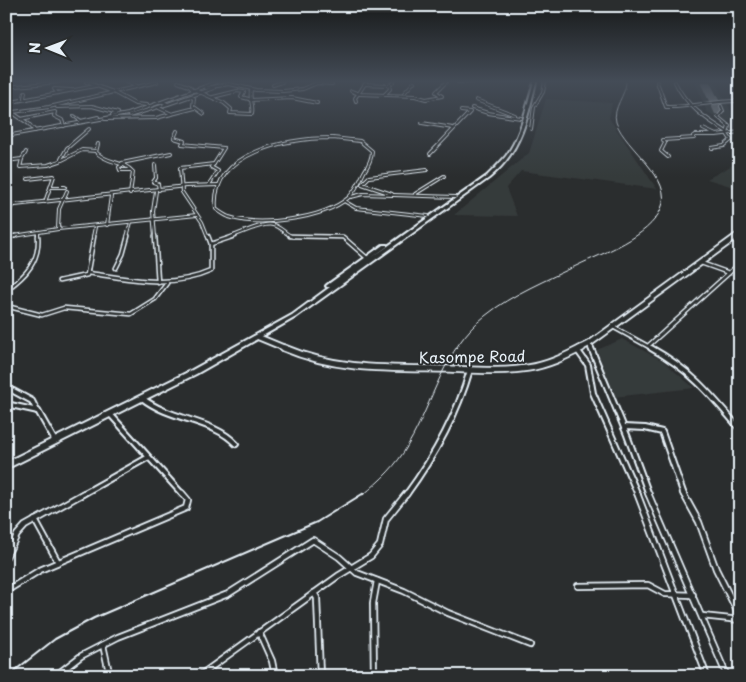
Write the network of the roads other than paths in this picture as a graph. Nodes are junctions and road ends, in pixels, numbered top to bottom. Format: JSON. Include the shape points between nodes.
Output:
{"nodes":[{"id":1,"x":15,"y":114,"type":"edge"},
{"id":2,"x":45,"y":114,"type":"edge"},
{"id":3,"x":54,"y":114,"type":"edge"},
{"id":4,"x":114,"y":114,"type":"edge"},
{"id":5,"x":128,"y":114,"type":"edge"},
{"id":6,"x":134,"y":114,"type":"edge"},
{"id":7,"x":140,"y":114,"type":"edge"},
{"id":8,"x":173,"y":114,"type":"edge"},
{"id":9,"x":468,"y":114,"type":"edge"},
{"id":10,"x":499,"y":114,"type":"edge"},
{"id":11,"x":512,"y":114,"type":"edge"},
{"id":12,"x":520,"y":114,"type":"edge"},
{"id":13,"x":524,"y":114,"type":"edge"},
{"id":14,"x":533,"y":114,"type":"edge"},
{"id":15,"x":701,"y":114,"type":"edge"},
{"id":16,"x":721,"y":114,"type":"edge"},
{"id":17,"x":124,"y":115,"type":"junction"},
{"id":18,"x":74,"y":116,"type":"dead end"},
{"id":19,"x":128,"y":116,"type":"junction"},
{"id":20,"x":519,"y":117,"type":"junction"},
{"id":21,"x":21,"y":119,"type":"junction"},
{"id":22,"x":99,"y":119,"type":"junction"},
{"id":23,"x":81,"y":121,"type":"junction"},
{"id":24,"x":422,"y":123,"type":"dead end"},
{"id":25,"x":70,"y":124,"type":"junction"},
{"id":26,"x":64,"y":126,"type":"junction"},
{"id":27,"x":454,"y":128,"type":"junction"},
{"id":28,"x":531,"y":128,"type":"dead end"},
{"id":29,"x":89,"y":129,"type":"dead end"},
{"id":30,"x":703,"y":129,"type":"dead end"},
{"id":31,"x":35,"y":131,"type":"junction"},
{"id":32,"x":177,"y":131,"type":"dead end"},
{"id":33,"x":740,"y":132,"type":"edge"},
{"id":34,"x":727,"y":133,"type":"junction"},
{"id":35,"x":716,"y":135,"type":"junction"},
{"id":36,"x":6,"y":136,"type":"edge"},
{"id":37,"x":98,"y":144,"type":"dead end"},
{"id":38,"x":712,"y":148,"type":"dead end"},
{"id":39,"x":96,"y":151,"type":"junction"},
{"id":40,"x":26,"y":152,"type":"dead end"},
{"id":41,"x":170,"y":153,"type":"dead end"},
{"id":42,"x":430,"y":154,"type":"dead end"},
{"id":43,"x":668,"y":157,"type":"dead end"},
{"id":44,"x":22,"y":159,"type":"junction"},
{"id":45,"x":6,"y":161,"type":"edge"},
{"id":46,"x":60,"y":161,"type":"junction"},
{"id":47,"x":123,"y":163,"type":"junction"},
{"id":48,"x":214,"y":164,"type":"junction"},
{"id":49,"x":155,"y":165,"type":"dead end"},
{"id":50,"x":131,"y":170,"type":"junction"},
{"id":51,"x":427,"y":170,"type":"dead end"},
{"id":52,"x":444,"y":176,"type":"dead end"},
{"id":53,"x":28,"y":179,"type":"dead end"},
{"id":54,"x":209,"y":185,"type":"junction"},
{"id":55,"x":219,"y":185,"type":"junction"},
{"id":56,"x":51,"y":187,"type":"junction"},
{"id":57,"x":65,"y":187,"type":"dead end"},
{"id":58,"x":181,"y":187,"type":"junction"},
{"id":59,"x":157,"y":190,"type":"junction"},
{"id":60,"x":67,"y":192,"type":"dead end"},
{"id":61,"x":130,"y":194,"type":"junction"},
{"id":62,"x":395,"y":194,"type":"junction"},
{"id":63,"x":415,"y":195,"type":"junction"},
{"id":64,"x":111,"y":196,"type":"junction"},
{"id":65,"x":455,"y":197,"type":"junction"},
{"id":66,"x":349,"y":198,"type":"junction"},
{"id":67,"x":62,"y":201,"type":"junction"},
{"id":68,"x":45,"y":202,"type":"junction"},
{"id":69,"x":344,"y":202,"type":"junction"},
{"id":70,"x":6,"y":206,"type":"edge"},
{"id":71,"x":12,"y":206,"type":"junction"},
{"id":72,"x":197,"y":215,"type":"junction"},
{"id":73,"x":428,"y":216,"type":"junction"},
{"id":74,"x":6,"y":219,"type":"edge"},
{"id":75,"x":155,"y":220,"type":"junction"},
{"id":76,"x":282,"y":220,"type":"junction"},
{"id":77,"x":131,"y":222,"type":"junction"},
{"id":78,"x":107,"y":225,"type":"junction"},
{"id":79,"x":95,"y":227,"type":"junction"},
{"id":80,"x":276,"y":228,"type":"junction"},
{"id":81,"x":58,"y":229,"type":"junction"},
{"id":82,"x":38,"y":233,"type":"junction"},
{"id":83,"x":740,"y":234,"type":"edge"},
{"id":84,"x":6,"y":237,"type":"edge"},
{"id":85,"x":211,"y":244,"type":"junction"},
{"id":86,"x":367,"y":258,"type":"junction"},
{"id":87,"x":700,"y":263,"type":"junction"},
{"id":88,"x":740,"y":263,"type":"edge"},
{"id":89,"x":116,"y":268,"type":"dead end"},
{"id":90,"x":88,"y":273,"type":"junction"},
{"id":91,"x":729,"y":273,"type":"junction"},
{"id":92,"x":59,"y":281,"type":"dead end"},
{"id":93,"x":158,"y":282,"type":"junction"},
{"id":94,"x":167,"y":282,"type":"junction"},
{"id":95,"x":6,"y":290,"type":"edge"},
{"id":96,"x":6,"y":306,"type":"edge"},
{"id":97,"x":278,"y":325,"type":"junction"},
{"id":98,"x":613,"y":327,"type":"junction"},
{"id":99,"x":258,"y":337,"type":"junction"},
{"id":100,"x":589,"y":344,"type":"junction"},
{"id":101,"x":648,"y":346,"type":"junction"},
{"id":102,"x":578,"y":351,"type":"junction"},
{"id":103,"x":470,"y":370,"type":"junction"},
{"id":104,"x":6,"y":387,"type":"edge"},
{"id":105,"x":142,"y":398,"type":"junction"},
{"id":106,"x":6,"y":404,"type":"edge"},
{"id":107,"x":38,"y":411,"type":"junction"},
{"id":108,"x":110,"y":414,"type":"junction"},
{"id":109,"x":739,"y":426,"type":"edge"},
{"id":110,"x":624,"y":427,"type":"junction"},
{"id":111,"x":55,"y":441,"type":"junction"},
{"id":112,"x":236,"y":444,"type":"dead end"},
{"id":113,"x":147,"y":458,"type":"junction"},
{"id":114,"x":6,"y":466,"type":"edge"},
{"id":115,"x":35,"y":520,"type":"junction"},
{"id":116,"x":6,"y":557,"type":"edge"},
{"id":117,"x":58,"y":562,"type":"junction"},
{"id":118,"x":354,"y":568,"type":"junction"},
{"id":119,"x":377,"y":581,"type":"junction"},
{"id":120,"x":578,"y":586,"type":"dead end"},
{"id":121,"x":6,"y":590,"type":"edge"},
{"id":122,"x":314,"y":593,"type":"junction"},
{"id":123,"x":677,"y":595,"type":"junction"},
{"id":124,"x":693,"y":595,"type":"junction"},
{"id":125,"x":702,"y":616,"type":"junction"},
{"id":126,"x":740,"y":618,"type":"edge"},
{"id":127,"x":259,"y":632,"type":"junction"},
{"id":128,"x":103,"y":645,"type":"junction"},
{"id":129,"x":530,"y":645,"type":"dead end"},
{"id":130,"x":55,"y":676,"type":"edge"},
{"id":131,"x":107,"y":676,"type":"edge"},
{"id":132,"x":199,"y":676,"type":"edge"},
{"id":133,"x":275,"y":676,"type":"edge"},
{"id":134,"x":320,"y":676,"type":"edge"},
{"id":135,"x":374,"y":676,"type":"edge"},
{"id":136,"x":707,"y":676,"type":"edge"},
{"id":137,"x":727,"y":676,"type":"edge"}],
"edges":[{"from":1,"to":21,"type":"street"},
{"from":2,"to":21,"type":"street"},
{"from":3,"to":26,"type":"street"},
{"from":4,"to":23,"type":"street"},
{"from":5,"to":17,"type":"street"},
{"from":6,"to":19,"type":"street"},
{"from":7,"to":19,"type":"street"},
{"from":8,"to":22,"type":"street","via":[[136,120],[130,117]]},
{"from":9,"to":27,"type":"street"},
{"from":10,"to":20,"type":"street"},
{"from":11,"to":20,"type":"street"},
{"from":12,"to":20,"type":"highway"},
{"from":13,"to":97,"type":"highway","via":[[517,141],[500,167]]},
{"from":14,"to":28,"type":"street"},
{"from":15,"to":34,"type":"street"},
{"from":16,"to":34,"type":"street","via":[[718,117],[730,126]]},
{"from":17,"to":19,"type":"street"},
{"from":17,"to":22,"type":"street"},
{"from":18,"to":23,"type":"street"},
{"from":20,"to":65,"type":"highway","via":[[513,143],[503,158]]},
{"from":21,"to":31,"type":"street"},
{"from":22,"to":25,"type":"street"},
{"from":23,"to":25,"type":"street"},
{"from":24,"to":27,"type":"street"},
{"from":25,"to":26,"type":"street"},
{"from":26,"to":31,"type":"street"},
{"from":27,"to":42,"type":"street"},
{"from":29,"to":46,"type":"street","via":[[65,149]]},
{"from":30,"to":35,"type":"street"},
{"from":31,"to":36,"type":"street"},
{"from":32,"to":48,"type":"street","via":[[174,138],[184,140],[182,144],[224,148]]},
{"from":33,"to":34,"type":"street"},
{"from":34,"to":35,"type":"street"},
{"from":34,"to":38,"type":"street","via":[[731,140],[728,144]]},
{"from":35,"to":43,"type":"street","via":[[663,140],[665,143],[661,151]]},
{"from":37,"to":39,"type":"street"},
{"from":39,"to":46,"type":"street","via":[[80,150]]},
{"from":39,"to":47,"type":"street","via":[[106,160]]},
{"from":40,"to":44,"type":"street"},
{"from":41,"to":47,"type":"street"},
{"from":44,"to":45,"type":"street"},
{"from":44,"to":46,"type":"street","via":[[20,167]]},
{"from":47,"to":50,"type":"street"},
{"from":47,"to":50,"type":"street","via":[[120,170]]},
{"from":48,"to":54,"type":"street","via":[[211,167],[218,171]]},
{"from":48,"to":58,"type":"street","via":[[180,167]]},
{"from":49,"to":59,"type":"street","via":[[156,178],[153,182],[158,184]]},
{"from":50,"to":61,"type":"street"},
{"from":51,"to":62,"type":"street","via":[[369,177],[362,184]]},
{"from":52,"to":63,"type":"street"},
{"from":53,"to":56,"type":"street","via":[[54,176]]},
{"from":54,"to":55,"type":"street"},
{"from":54,"to":58,"type":"street"},
{"from":55,"to":66,"type":"street","via":[[238,164],[279,144],[316,138],[344,138],[366,144],[373,153]]},
{"from":55,"to":76,"type":"street","via":[[216,207],[222,215],[231,219]]},
{"from":56,"to":57,"type":"street"},
{"from":56,"to":68,"type":"street"},
{"from":58,"to":59,"type":"street"},
{"from":58,"to":72,"type":"street"},
{"from":59,"to":61,"type":"street"},
{"from":59,"to":75,"type":"street","via":[[153,211]]},
{"from":60,"to":67,"type":"street"},
{"from":61,"to":64,"type":"street"},
{"from":62,"to":63,"type":"street"},
{"from":62,"to":66,"type":"street","via":[[362,194]]},
{"from":63,"to":65,"type":"street"},
{"from":64,"to":67,"type":"street"},
{"from":64,"to":78,"type":"street"},
{"from":65,"to":73,"type":"highway"},
{"from":66,"to":69,"type":"street"},
{"from":67,"to":68,"type":"street"},
{"from":67,"to":81,"type":"street"},
{"from":68,"to":71,"type":"street"},
{"from":69,"to":73,"type":"street","via":[[356,208]]},
{"from":69,"to":76,"type":"street"},
{"from":70,"to":71,"type":"street"},
{"from":71,"to":74,"type":"street"},
{"from":72,"to":75,"type":"street"},
{"from":72,"to":85,"type":"street"},
{"from":73,"to":86,"type":"highway"},
{"from":75,"to":77,"type":"street"},
{"from":75,"to":93,"type":"street"},
{"from":76,"to":80,"type":"street"},
{"from":77,"to":78,"type":"street"},
{"from":77,"to":89,"type":"street"},
{"from":78,"to":79,"type":"street"},
{"from":79,"to":81,"type":"street"},
{"from":79,"to":90,"type":"street"},
{"from":80,"to":85,"type":"street","via":[[264,225]]},
{"from":80,"to":86,"type":"street","via":[[294,237],[343,237]]},
{"from":81,"to":82,"type":"street"},
{"from":82,"to":84,"type":"street"},
{"from":82,"to":95,"type":"street","via":[[39,252],[34,262],[26,275]]},
{"from":83,"to":87,"type":"street","name":"Kasompe Road"},
{"from":85,"to":94,"type":"street","via":[[210,272]]},
{"from":86,"to":97,"type":"highway"},
{"from":87,"to":91,"type":"street"},
{"from":87,"to":98,"type":"street","name":"Kasompe Road"},
{"from":88,"to":91,"type":"street"},
{"from":90,"to":92,"type":"street"},
{"from":90,"to":93,"type":"street"},
{"from":91,"to":101,"type":"street"},
{"from":93,"to":94,"type":"street"},
{"from":94,"to":96,"type":"street","via":[[154,298],[128,314],[64,308],[42,315]]},
{"from":97,"to":99,"type":"highway"},
{"from":98,"to":100,"type":"street","name":"Kasompe Road"},
{"from":98,"to":101,"type":"street"},
{"from":99,"to":103,"type":"street","name":"Kasompe Road","via":[[308,358],[351,367]]},
{"from":99,"to":105,"type":"highway"},
{"from":100,"to":102,"type":"street","name":"Kasompe Road"},
{"from":100,"to":110,"type":"street"},
{"from":101,"to":109,"type":"street","via":[[700,382]]},
{"from":102,"to":103,"type":"street","name":"Kasompe Road","via":[[528,368]]},
{"from":102,"to":123,"type":"street","via":[[591,372],[593,393],[647,516]]},
{"from":103,"to":118,"type":"street","via":[[466,389],[438,444],[409,491],[381,527],[378,549]]},
{"from":104,"to":107,"type":"street","via":[[32,401]]},
{"from":105,"to":108,"type":"highway"},
{"from":105,"to":112,"type":"street","via":[[161,412],[206,426],[232,438]]},
{"from":106,"to":107,"type":"street"},
{"from":107,"to":111,"type":"street"},
{"from":108,"to":111,"type":"highway"},
{"from":108,"to":113,"type":"street"},
{"from":110,"to":124,"type":"street","via":[[650,498]]},
{"from":110,"to":126,"type":"street","via":[[662,432],[681,490],[699,522],[716,569]]},
{"from":111,"to":114,"type":"highway"},
{"from":113,"to":115,"type":"street"},
{"from":113,"to":117,"type":"street","via":[[188,500],[186,508]]},
{"from":115,"to":116,"type":"street","via":[[17,534]]},
{"from":115,"to":117,"type":"street"},
{"from":117,"to":121,"type":"street"},
{"from":118,"to":119,"type":"street","via":[[354,572]]},
{"from":118,"to":122,"type":"street"},
{"from":118,"to":128,"type":"street","via":[[313,540],[228,594],[152,622]]},
{"from":119,"to":129,"type":"street"},
{"from":119,"to":135,"type":"street","via":[[373,603]]},
{"from":120,"to":123,"type":"street","via":[[648,586],[665,594]]},
{"from":122,"to":127,"type":"street"},
{"from":122,"to":134,"type":"street","via":[[318,598]]},
{"from":123,"to":124,"type":"street"},
{"from":123,"to":136,"type":"street"},
{"from":124,"to":125,"type":"street"},
{"from":125,"to":126,"type":"street"},
{"from":125,"to":137,"type":"street"},
{"from":127,"to":132,"type":"street"},
{"from":127,"to":133,"type":"street"},
{"from":128,"to":130,"type":"street","via":[[81,656]]},
{"from":128,"to":131,"type":"street"}]}
